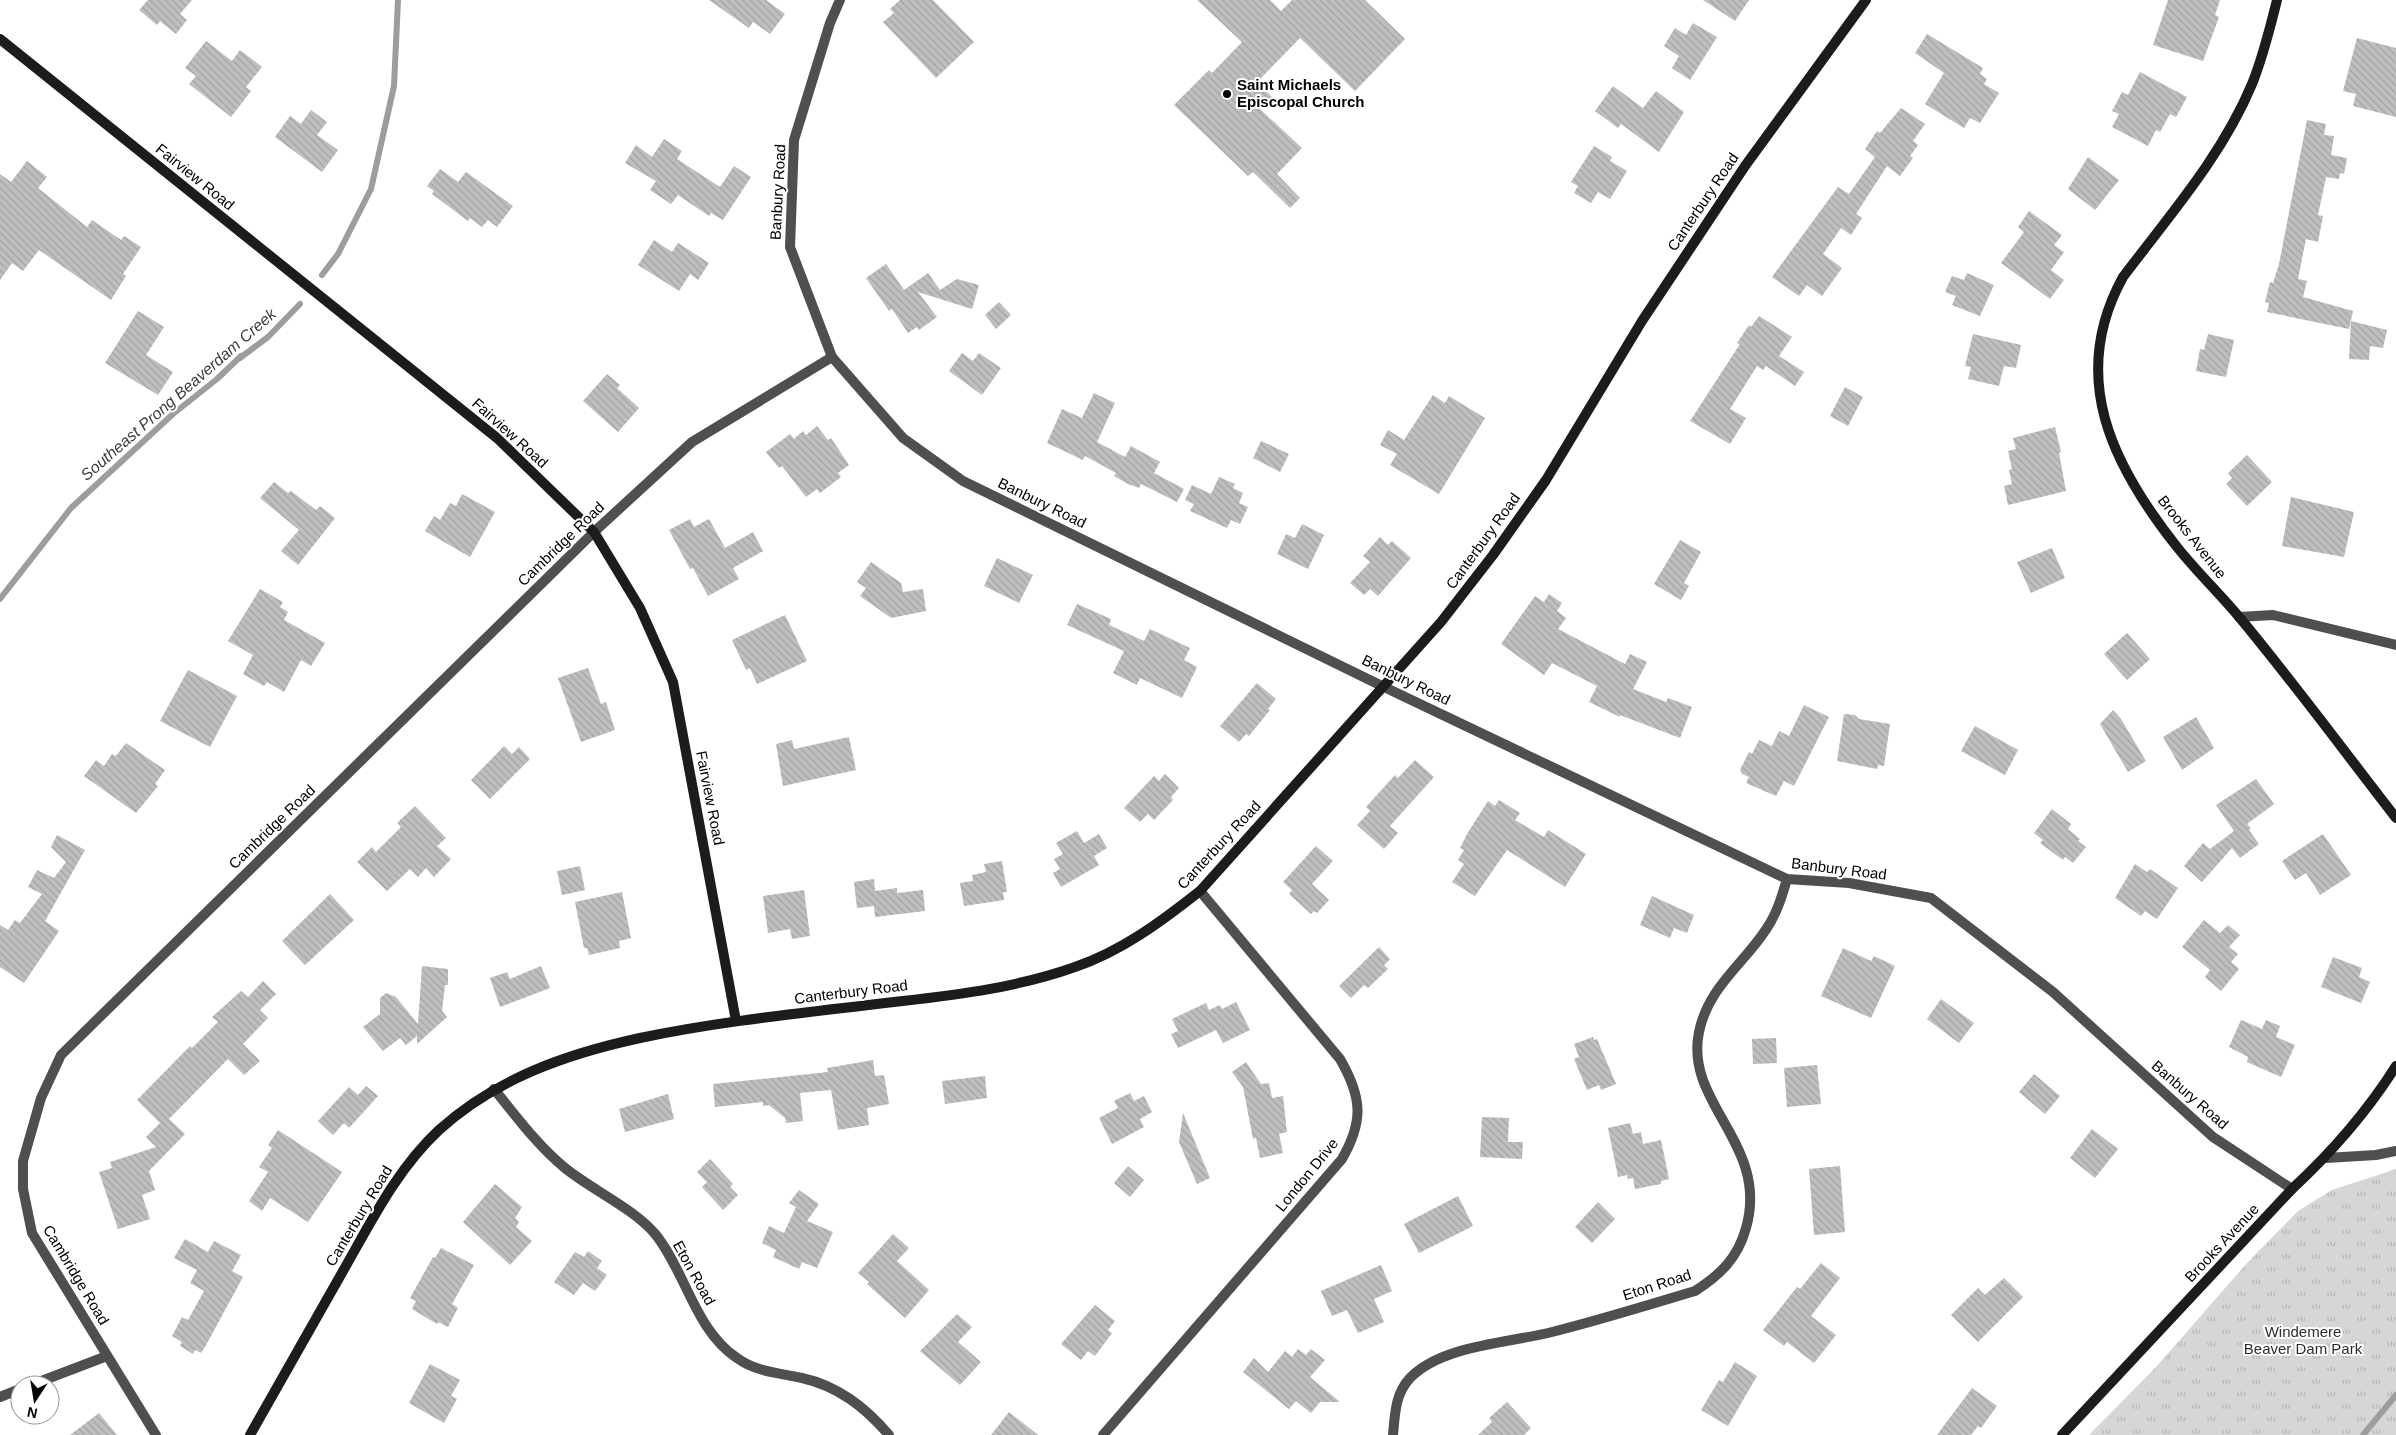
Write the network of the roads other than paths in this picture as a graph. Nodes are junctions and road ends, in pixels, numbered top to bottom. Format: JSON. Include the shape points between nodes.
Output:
{"nodes":[{"id":1,"x":840,"y":0,"type":"edge"},
{"id":2,"x":1866,"y":0,"type":"edge"},
{"id":3,"x":2277,"y":0,"type":"edge"},
{"id":4,"x":0,"y":39,"type":"edge"},
{"id":5,"x":832,"y":357,"type":"junction"},
{"id":6,"x":594,"y":532,"type":"junction"},
{"id":7,"x":2239,"y":617,"type":"junction"},
{"id":8,"x":2396,"y":645,"type":"edge"},
{"id":9,"x":1382,"y":686,"type":"junction"},
{"id":10,"x":2396,"y":818,"type":"edge"},
{"id":11,"x":1787,"y":879,"type":"junction"},
{"id":12,"x":1200,"y":890,"type":"junction"},
{"id":13,"x":736,"y":1021,"type":"junction"},
{"id":14,"x":2396,"y":1066,"type":"edge"},
{"id":15,"x":494,"y":1089,"type":"junction"},
{"id":16,"x":2396,"y":1151,"type":"edge"},
{"id":17,"x":2326,"y":1158,"type":"junction"},
{"id":18,"x":2292,"y":1189,"type":"junction"},
{"id":19,"x":108,"y":1356,"type":"junction"},
{"id":20,"x":58,"y":1375,"type":"edge"},
{"id":21,"x":156,"y":1435,"type":"edge"},
{"id":22,"x":250,"y":1435,"type":"edge"},
{"id":23,"x":889,"y":1435,"type":"edge"},
{"id":24,"x":1103,"y":1435,"type":"edge"},
{"id":25,"x":1393,"y":1435,"type":"edge"},
{"id":26,"x":2062,"y":1435,"type":"edge"}],
"edges":[{"from":1,"to":5,"type":"street","name":"Banbury Road","via":[[794,140],[790,247]]},
{"from":2,"to":9,"type":"street","name":"Canterbury Road","via":[[1745,166],[1642,321],[1546,480],[1441,622]]},
{"from":3,"to":7,"type":"street","name":"Brooks Avenue","via":[[2262,59],[2238,114],[2208,164],[2123,277],[2104,320],[2097,360],[2100,403],[2134,484],[2178,548]]},
{"from":4,"to":6,"type":"street","name":"Fairview Road","via":[[497,438]]},
{"from":5,"to":6,"type":"street","name":"Cambridge Road","via":[[692,442]]},
{"from":5,"to":9,"type":"street","name":"Banbury Road","via":[[903,438],[963,481]]},
{"from":6,"to":13,"type":"street","name":"Fairview Road","via":[[640,608],[673,682]]},
{"from":6,"to":19,"type":"street","name":"Cambridge Road","via":[[61,1055],[42,1098],[23,1162],[23,1189],[32,1233]]},
{"from":7,"to":8,"type":"street","via":[[2273,615]]},
{"from":7,"to":10,"type":"street","name":"Brooks Avenue"},
{"from":9,"to":11,"type":"street","name":"Banbury Road"},
{"from":9,"to":12,"type":"street","name":"Canterbury Road"},
{"from":11,"to":18,"type":"street","name":"Banbury Road","via":[[1849,883],[1931,898],[2053,992],[2213,1137]]},
{"from":11,"to":25,"type":"street","name":"Eton Road","via":[[1778,909],[1767,928],[1712,997],[1698,1032],[1696,1053],[1699,1072],[1733,1136],[1749,1180],[1748,1222],[1742,1243],[1730,1263],[1695,1291],[1551,1332],[1440,1358],[1411,1377],[1401,1389]]},
{"from":12,"to":13,"type":"street","name":"Canterbury Road","via":[[1132,940],[1103,956],[1043,978],[973,993]]},
{"from":12,"to":24,"type":"street","name":"London Drive","via":[[1340,1059],[1355,1092],[1358,1125],[1342,1159]]},
{"from":13,"to":15,"type":"street","name":"Canterbury Road","via":[[611,1044],[561,1059]]},
{"from":14,"to":17,"type":"street","name":"Brooks Avenue"},
{"from":15,"to":22,"type":"street","name":"Canterbury Road","via":[[437,1132],[394,1183]]},
{"from":15,"to":23,"type":"street","name":"Eton Road","via":[[564,1168],[642,1221],[657,1236],[704,1321],[736,1358],[751,1366],[804,1378],[833,1389],[856,1401]]},
{"from":16,"to":17,"type":"street"},
{"from":17,"to":18,"type":"street","name":"Brooks Avenue"},
{"from":18,"to":26,"type":"street","name":"Brooks Avenue"},
{"from":19,"to":20,"type":"street"},
{"from":19,"to":21,"type":"street","name":"Cambridge Road"}]}
